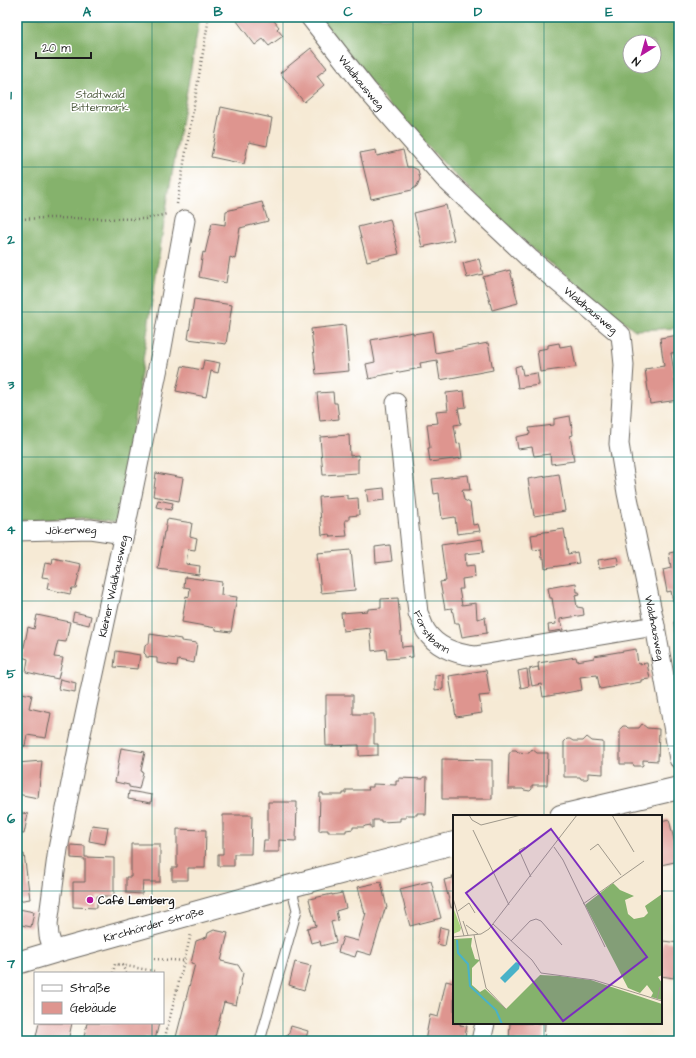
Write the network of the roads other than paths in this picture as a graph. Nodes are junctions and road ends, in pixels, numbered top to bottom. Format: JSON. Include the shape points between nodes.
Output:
{"nodes":[{"id":1,"x":317,"y":19,"type":"edge"},
{"id":2,"x":180,"y":217,"type":"road end"},
{"id":3,"x":396,"y":402,"type":"dead end"},
{"id":4,"x":17,"y":531,"type":"edge"},
{"id":5,"x":124,"y":534,"type":"junction"},
{"id":6,"x":655,"y":626,"type":"junction"},
{"id":7,"x":679,"y":759,"type":"edge"},
{"id":8,"x":679,"y":788,"type":"edge"},
{"id":9,"x":566,"y":815,"type":"edge"},
{"id":10,"x":453,"y":843,"type":"edge"},
{"id":11,"x":291,"y":886,"type":"junction"},
{"id":12,"x":54,"y":952,"type":"junction"},
{"id":13,"x":17,"y":963,"type":"edge"},
{"id":14,"x":485,"y":1024,"type":"edge"},
{"id":15,"x":260,"y":1041,"type":"edge"},
{"id":16,"x":480,"y":1041,"type":"edge"}],
"edges":[{"from":1,"to":6,"type":"street","name":"Waldhausweg","via":[[368,91],[444,178],[529,258],[621,335],[624,365],[619,444]]},
{"from":2,"to":5,"type":"street","name":"Kleiner Waldhausweg","via":[[159,361]]},
{"from":3,"to":6,"type":"street","name":"Forstbann","via":[[418,613],[426,631],[437,643],[451,651],[475,656]]},
{"from":4,"to":5,"type":"street","name":"Jökerweg","via":[[90,529]]},
{"from":5,"to":12,"type":"street","name":"Kleiner Waldhausweg","via":[[78,743],[58,849],[48,924]]},
{"from":6,"to":7,"type":"street","name":"Waldhausweg"},
{"from":8,"to":9,"type":"main road"},
{"from":10,"to":11,"type":"main road","name":"Kirchhörder Straße"},
{"from":11,"to":12,"type":"main road","name":"Kirchhörder Straße"},
{"from":11,"to":15,"type":"lane","via":[[297,910]]},
{"from":12,"to":13,"type":"main road","name":"Kirchhörder Straße"},
{"from":14,"to":16,"type":"street"}]}
